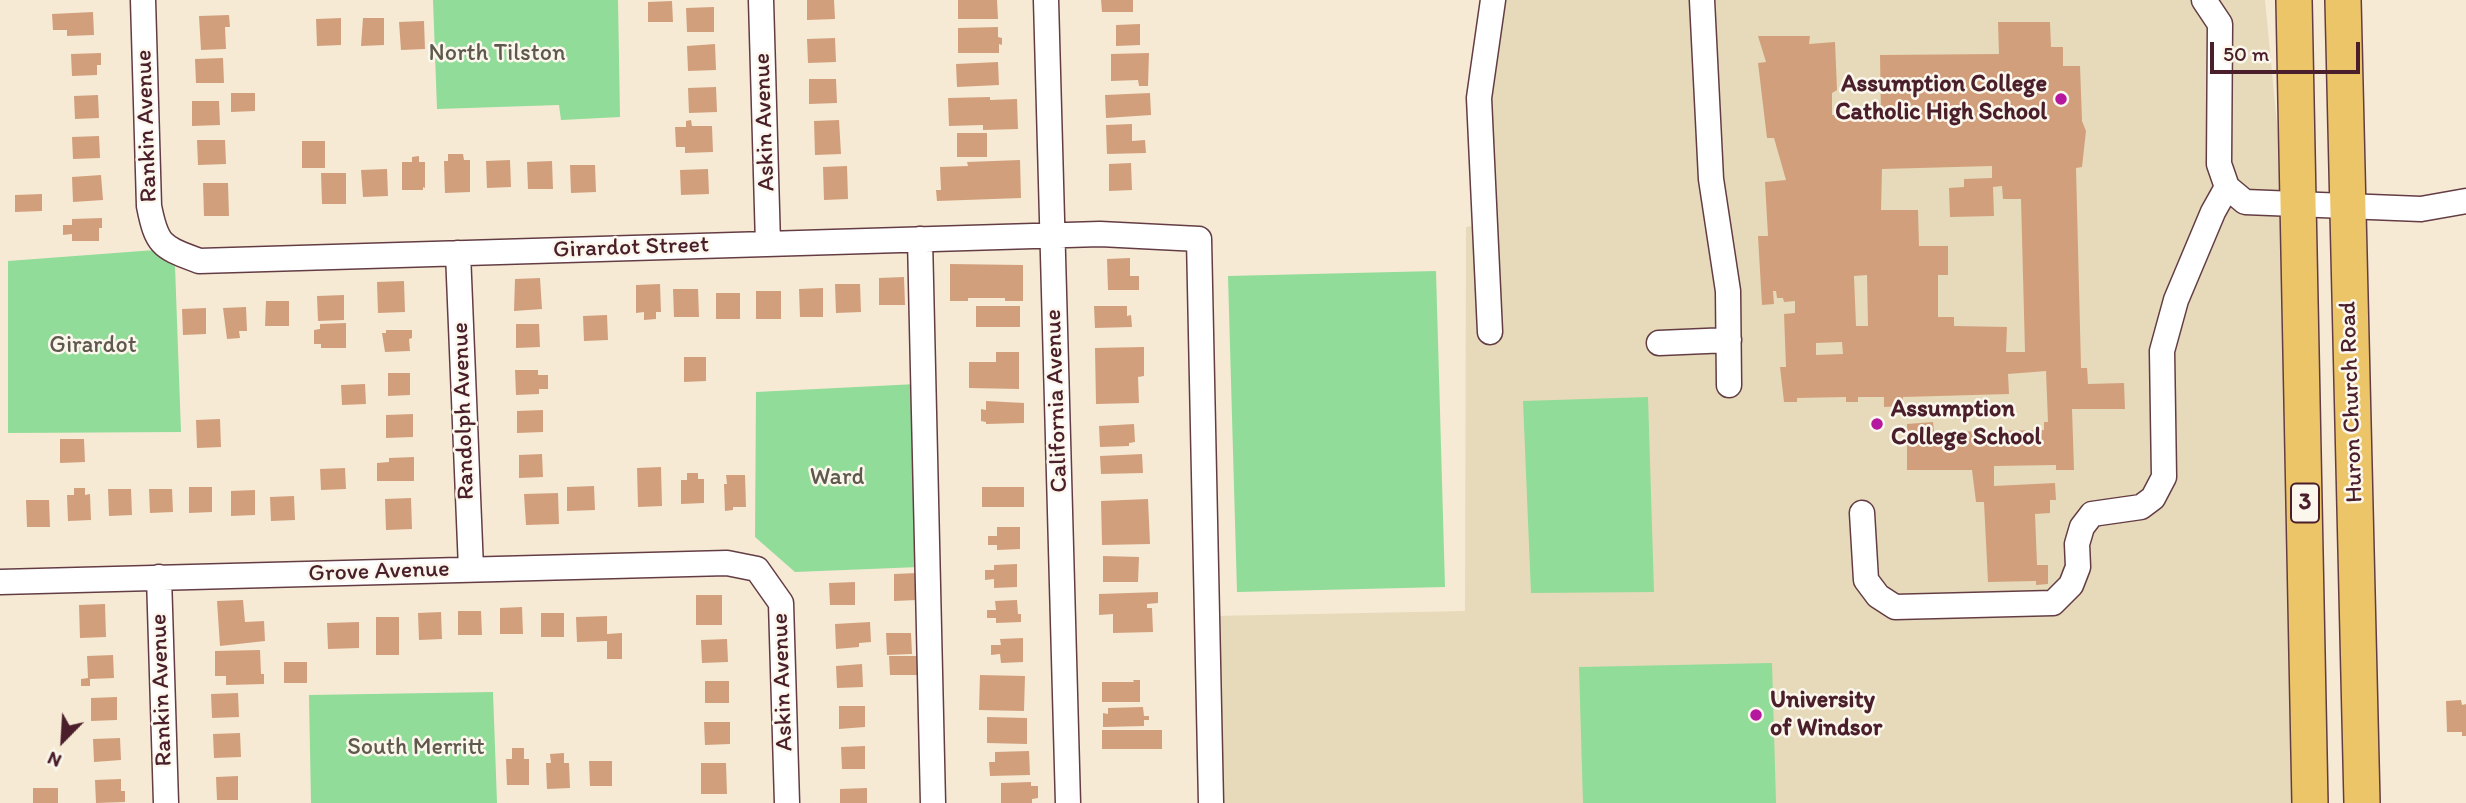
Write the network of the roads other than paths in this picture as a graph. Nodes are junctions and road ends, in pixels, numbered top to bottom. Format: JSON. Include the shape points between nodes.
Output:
{"nodes":[{"id":1,"x":143,"y":0,"type":"edge"},
{"id":2,"x":761,"y":0,"type":"edge"},
{"id":3,"x":1046,"y":0,"type":"edge"},
{"id":4,"x":1493,"y":0,"type":"edge"},
{"id":5,"x":1702,"y":0,"type":"edge"},
{"id":6,"x":2204,"y":0,"type":"edge"},
{"id":7,"x":2294,"y":0,"type":"edge"},
{"id":8,"x":2343,"y":0,"type":"edge"},
{"id":9,"x":2227,"y":187,"type":"junction"},
{"id":10,"x":2466,"y":201,"type":"edge"},
{"id":11,"x":2299,"y":203,"type":"junction"},
{"id":12,"x":2347,"y":205,"type":"junction"},
{"id":13,"x":1052,"y":235,"type":"junction"},
{"id":14,"x":920,"y":239,"type":"junction"},
{"id":15,"x":768,"y":244,"type":"junction"},
{"id":16,"x":165,"y":248,"type":"joint"},
{"id":17,"x":458,"y":253,"type":"junction"},
{"id":18,"x":1490,"y":332,"type":"dead end"},
{"id":19,"x":1729,"y":340,"type":"junction"},
{"id":20,"x":1659,"y":343,"type":"dead end"},
{"id":21,"x":1729,"y":385,"type":"dead end"},
{"id":22,"x":1862,"y":513,"type":"dead end"},
{"id":23,"x":471,"y":569,"type":"junction"},
{"id":24,"x":757,"y":569,"type":"joint"},
{"id":25,"x":159,"y":577,"type":"junction"},
{"id":26,"x":0,"y":582,"type":"edge"},
{"id":27,"x":166,"y":803,"type":"edge"},
{"id":28,"x":787,"y":803,"type":"edge"},
{"id":29,"x":933,"y":803,"type":"edge"},
{"id":30,"x":1068,"y":803,"type":"edge"},
{"id":31,"x":1211,"y":803,"type":"edge"},
{"id":32,"x":2310,"y":803,"type":"edge"},
{"id":33,"x":2362,"y":803,"type":"edge"}],
"edges":[{"from":1,"to":16,"type":"street","name":"Rankin Avenue","via":[[149,206],[153,227]]},
{"from":2,"to":15,"type":"street","name":"Askin Avenue"},
{"from":3,"to":13,"type":"street","name":"California Avenue"},
{"from":4,"to":18,"type":"street","via":[[1479,98]]},
{"from":5,"to":19,"type":"street","via":[[1712,179],[1728,291]]},
{"from":6,"to":9,"type":"street","via":[[2220,24],[2220,164]]},
{"from":7,"to":11,"type":"highway","name":"Huron Church Road","number":"3"},
{"from":8,"to":12,"type":"highway","name":"Huron Church Road","number":"3"},
{"from":9,"to":11,"type":"street","via":[[2245,202]]},
{"from":9,"to":22,"type":"street","via":[[2176,300],[2162,351],[2164,477],[2153,498],[2141,507],[2092,514],[2082,527],[2071,585],[2053,603],[1895,607],[1878,596],[1866,580]]},
{"from":10,"to":12,"type":"street","via":[[2421,209]]},
{"from":11,"to":12,"type":"street"},
{"from":11,"to":32,"type":"highway","name":"Huron Church Road","number":"3"},
{"from":12,"to":33,"type":"highway","name":"Huron Church Road","number":"3"},
{"from":13,"to":14,"type":"street","name":"Girardot Street"},
{"from":13,"to":30,"type":"street","name":"California Avenue"},
{"from":13,"to":31,"type":"street","name":"Girardot Street","via":[[1199,239]]},
{"from":14,"to":15,"type":"street","name":"Girardot Street"},
{"from":14,"to":29,"type":"street"},
{"from":15,"to":17,"type":"street","name":"Girardot Street"},
{"from":16,"to":17,"type":"street","name":"Girardot Street","via":[[199,261]]},
{"from":17,"to":23,"type":"street","name":"Randolph Avenue"},
{"from":19,"to":20,"type":"street"},
{"from":19,"to":21,"type":"street"},
{"from":23,"to":24,"type":"street","name":"Grove Avenue","via":[[727,563]]},
{"from":23,"to":25,"type":"street","name":"Grove Avenue"},
{"from":24,"to":28,"type":"street","name":"Askin Avenue","via":[[781,603]]},
{"from":25,"to":26,"type":"street","name":"Grove Avenue"},
{"from":25,"to":27,"type":"street","name":"Rankin Avenue"}]}
